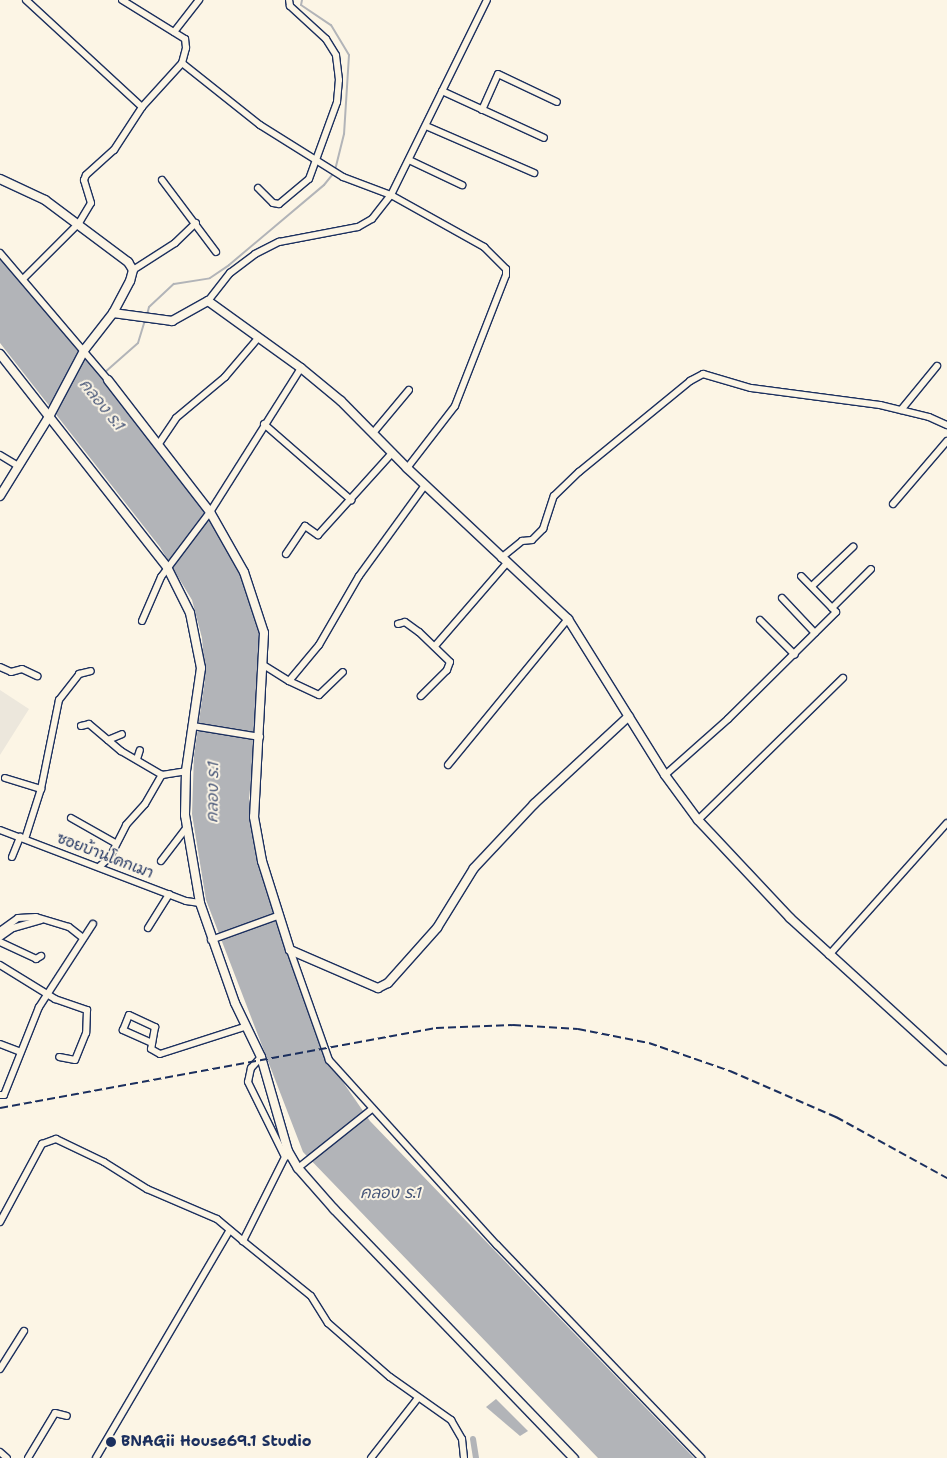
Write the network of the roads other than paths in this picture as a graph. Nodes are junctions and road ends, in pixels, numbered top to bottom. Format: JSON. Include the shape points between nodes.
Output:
{"nodes":[{"id":1,"x":26,"y":0,"type":"edge"},
{"id":2,"x":122,"y":0,"type":"edge"},
{"id":3,"x":200,"y":0,"type":"edge"},
{"id":4,"x":289,"y":0,"type":"edge"},
{"id":5,"x":487,"y":0,"type":"edge"},
{"id":6,"x":174,"y":32,"type":"junction"},
{"id":7,"x":182,"y":63,"type":"junction"},
{"id":8,"x":442,"y":92,"type":"junction"},
{"id":9,"x":557,"y":102,"type":"dead end"},
{"id":10,"x":142,"y":107,"type":"junction"},
{"id":11,"x":482,"y":110,"type":"junction"},
{"id":12,"x":426,"y":126,"type":"junction"},
{"id":13,"x":544,"y":138,"type":"dead end"},
{"id":14,"x":409,"y":160,"type":"junction"},
{"id":15,"x":318,"y":161,"type":"junction"},
{"id":16,"x":534,"y":173,"type":"dead end"},
{"id":17,"x":0,"y":179,"type":"edge"},
{"id":18,"x":162,"y":180,"type":"dead end"},
{"id":19,"x":462,"y":185,"type":"dead end"},
{"id":20,"x":258,"y":188,"type":"dead end"},
{"id":21,"x":391,"y":195,"type":"junction"},
{"id":22,"x":79,"y":223,"type":"junction"},
{"id":23,"x":196,"y":223,"type":"junction"},
{"id":24,"x":216,"y":252,"type":"dead end"},
{"id":25,"x":0,"y":253,"type":"edge"},
{"id":26,"x":133,"y":270,"type":"junction"},
{"id":27,"x":24,"y":278,"type":"junction"},
{"id":28,"x":208,"y":300,"type":"junction"},
{"id":29,"x":113,"y":313,"type":"junction"},
{"id":30,"x":259,"y":337,"type":"junction"},
{"id":31,"x":85,"y":349,"type":"junction"},
{"id":32,"x":0,"y":354,"type":"edge"},
{"id":33,"x":937,"y":366,"type":"dead end"},
{"id":34,"x":301,"y":368,"type":"junction"},
{"id":35,"x":108,"y":380,"type":"joint"},
{"id":36,"x":409,"y":390,"type":"dead end"},
{"id":37,"x":900,"y":410,"type":"junction"},
{"id":38,"x":50,"y":415,"type":"junction"},
{"id":39,"x":264,"y":424,"type":"junction"},
{"id":40,"x":947,"y":425,"type":"edge"},
{"id":41,"x":373,"y":433,"type":"junction"},
{"id":42,"x":947,"y":441,"type":"edge"},
{"id":43,"x":158,"y":445,"type":"junction"},
{"id":44,"x":392,"y":453,"type":"junction"},
{"id":45,"x":0,"y":455,"type":"edge"},
{"id":46,"x":18,"y":466,"type":"junction"},
{"id":47,"x":406,"y":468,"type":"junction"},
{"id":48,"x":425,"y":485,"type":"junction"},
{"id":49,"x":0,"y":496,"type":"edge"},
{"id":50,"x":351,"y":500,"type":"junction"},
{"id":51,"x":894,"y":504,"type":"dead end"},
{"id":52,"x":210,"y":512,"type":"junction"},
{"id":53,"x":853,"y":547,"type":"dead end"},
{"id":54,"x":286,"y":554,"type":"dead end"},
{"id":55,"x":504,"y":560,"type":"junction"},
{"id":56,"x":167,"y":567,"type":"junction"},
{"id":57,"x":871,"y":569,"type":"dead end"},
{"id":58,"x":802,"y":576,"type":"dead end"},
{"id":59,"x":812,"y":586,"type":"junction"},
{"id":60,"x":782,"y":598,"type":"dead end"},
{"id":61,"x":832,"y":608,"type":"junction"},
{"id":62,"x":568,"y":619,"type":"junction"},
{"id":63,"x":760,"y":620,"type":"dead end"},
{"id":64,"x":142,"y":621,"type":"dead end"},
{"id":65,"x":398,"y":624,"type":"dead end"},
{"id":66,"x":816,"y":633,"type":"junction"},
{"id":67,"x":435,"y":646,"type":"junction"},
{"id":68,"x":795,"y":655,"type":"junction"},
{"id":69,"x":265,"y":666,"type":"junction"},
{"id":70,"x":0,"y":667,"type":"edge"},
{"id":71,"x":91,"y":671,"type":"dead end"},
{"id":72,"x":343,"y":672,"type":"dead end"},
{"id":73,"x":37,"y":676,"type":"dead end"},
{"id":74,"x":843,"y":678,"type":"dead end"},
{"id":75,"x":289,"y":680,"type":"junction"},
{"id":76,"x":421,"y":696,"type":"dead end"},
{"id":77,"x":628,"y":716,"type":"junction"},
{"id":78,"x":81,"y":726,"type":"dead end"},
{"id":79,"x":193,"y":726,"type":"junction"},
{"id":80,"x":122,"y":734,"type":"dead end"},
{"id":81,"x":260,"y":737,"type":"junction"},
{"id":82,"x":108,"y":740,"type":"junction"},
{"id":83,"x":140,"y":750,"type":"dead end"},
{"id":84,"x":137,"y":759,"type":"junction"},
{"id":85,"x":448,"y":765,"type":"dead end"},
{"id":86,"x":186,"y":771,"type":"junction"},
{"id":87,"x":162,"y":775,"type":"junction"},
{"id":88,"x":665,"y":775,"type":"junction"},
{"id":89,"x":5,"y":778,"type":"dead end"},
{"id":90,"x":41,"y":789,"type":"junction"},
{"id":91,"x":71,"y":818,"type":"dead end"},
{"id":92,"x":698,"y":820,"type":"junction"},
{"id":93,"x":947,"y":823,"type":"edge"},
{"id":94,"x":187,"y":827,"type":"junction"},
{"id":95,"x":0,"y":830,"type":"edge"},
{"id":96,"x":22,"y":838,"type":"junction"},
{"id":97,"x":115,"y":843,"type":"junction"},
{"id":98,"x":12,"y":857,"type":"dead end"},
{"id":99,"x":161,"y":861,"type":"dead end"},
{"id":100,"x":100,"y":866,"type":"junction"},
{"id":101,"x":169,"y":894,"type":"junction"},
{"id":102,"x":200,"y":903,"type":"junction"},
{"id":103,"x":277,"y":916,"type":"junction"},
{"id":104,"x":44,"y":919,"type":"junction"},
{"id":105,"x":93,"y":924,"type":"dead end"},
{"id":106,"x":148,"y":928,"type":"dead end"},
{"id":107,"x":0,"y":931,"type":"edge"},
{"id":108,"x":0,"y":937,"type":"edge"},
{"id":109,"x":83,"y":938,"type":"junction"},
{"id":110,"x":214,"y":939,"type":"junction"},
{"id":111,"x":0,"y":942,"type":"edge"},
{"id":112,"x":290,"y":950,"type":"junction"},
{"id":113,"x":830,"y":955,"type":"junction"},
{"id":114,"x":41,"y":956,"type":"dead end"},
{"id":115,"x":0,"y":965,"type":"edge"},
{"id":116,"x":47,"y":993,"type":"junction"},
{"id":117,"x":244,"y":1027,"type":"junction"},
{"id":118,"x":152,"y":1043,"type":"junction"},
{"id":119,"x":0,"y":1044,"type":"edge"},
{"id":120,"x":22,"y":1052,"type":"junction"},
{"id":121,"x":59,"y":1057,"type":"dead end"},
{"id":122,"x":261,"y":1057,"type":"junction"},
{"id":123,"x":947,"y":1062,"type":"edge"},
{"id":124,"x":0,"y":1095,"type":"edge"},
{"id":125,"x":372,"y":1109,"type":"junction"},
{"id":126,"x":287,"y":1154,"type":"junction"},
{"id":127,"x":298,"y":1168,"type":"junction"},
{"id":128,"x":0,"y":1222,"type":"edge"},
{"id":129,"x":230,"y":1230,"type":"junction"},
{"id":130,"x":243,"y":1241,"type":"junction"},
{"id":131,"x":24,"y":1331,"type":"dead end"},
{"id":132,"x":0,"y":1369,"type":"edge"},
{"id":133,"x":418,"y":1398,"type":"junction"},
{"id":134,"x":67,"y":1416,"type":"dead end"},
{"id":135,"x":0,"y":1452,"type":"edge"},
{"id":136,"x":7,"y":1458,"type":"edge"},
{"id":137,"x":28,"y":1458,"type":"edge"},
{"id":138,"x":96,"y":1458,"type":"edge"},
{"id":139,"x":371,"y":1458,"type":"edge"},
{"id":140,"x":464,"y":1458,"type":"edge"},
{"id":141,"x":574,"y":1458,"type":"edge"},
{"id":142,"x":702,"y":1458,"type":"edge"}],
"edges":[{"from":1,"to":10,"type":"street"},
{"from":2,"to":6,"type":"street"},
{"from":3,"to":6,"type":"street"},
{"from":4,"to":15,"type":"street","via":[[290,6],[326,39],[336,55],[337,102]]},
{"from":5,"to":8,"type":"street"},
{"from":6,"to":7,"type":"street","via":[[186,43]]},
{"from":7,"to":10,"type":"street"},
{"from":7,"to":15,"type":"street","via":[[260,125]]},
{"from":8,"to":11,"type":"street"},
{"from":8,"to":12,"type":"street"},
{"from":9,"to":11,"type":"street","via":[[498,74]]},
{"from":10,"to":22,"type":"street","via":[[114,150],[86,175],[84,180],[91,203]]},
{"from":11,"to":13,"type":"street"},
{"from":12,"to":14,"type":"street"},
{"from":12,"to":16,"type":"street"},
{"from":14,"to":19,"type":"street"},
{"from":14,"to":21,"type":"street"},
{"from":15,"to":20,"type":"street","via":[[310,179],[279,204],[273,203]]},
{"from":15,"to":21,"type":"street","via":[[343,176]]},
{"from":17,"to":22,"type":"street","via":[[45,200]]},
{"from":18,"to":23,"type":"street"},
{"from":21,"to":28,"type":"street","via":[[372,219],[358,227],[278,242],[255,254],[230,273]]},
{"from":21,"to":47,"type":"street","via":[[484,247],[502,263],[506,275],[455,406]]},
{"from":22,"to":26,"type":"street","via":[[111,247]]},
{"from":22,"to":27,"type":"street"},
{"from":23,"to":24,"type":"street"},
{"from":23,"to":26,"type":"street","via":[[175,242]]},
{"from":25,"to":27,"type":"street"},
{"from":26,"to":29,"type":"street"},
{"from":27,"to":31,"type":"street"},
{"from":28,"to":29,"type":"street","via":[[172,320]]},
{"from":28,"to":30,"type":"street"},
{"from":29,"to":31,"type":"street"},
{"from":30,"to":34,"type":"street"},
{"from":30,"to":43,"type":"street","via":[[225,376],[176,418]]},
{"from":31,"to":35,"type":"street"},
{"from":31,"to":38,"type":"street"},
{"from":32,"to":38,"type":"street"},
{"from":33,"to":37,"type":"street"},
{"from":34,"to":39,"type":"street"},
{"from":34,"to":41,"type":"street"},
{"from":35,"to":43,"type":"street"},
{"from":36,"to":41,"type":"street"},
{"from":37,"to":40,"type":"street"},
{"from":37,"to":55,"type":"street","via":[[751,388],[703,374],[690,381],[579,472],[554,496],[543,528],[532,540],[522,541]]},
{"from":38,"to":46,"type":"street"},
{"from":38,"to":56,"type":"street"},
{"from":39,"to":50,"type":"street"},
{"from":39,"to":52,"type":"street"},
{"from":41,"to":44,"type":"street"},
{"from":42,"to":51,"type":"street"},
{"from":43,"to":52,"type":"street"},
{"from":44,"to":47,"type":"street"},
{"from":44,"to":50,"type":"street"},
{"from":45,"to":46,"type":"street"},
{"from":46,"to":49,"type":"street"},
{"from":47,"to":48,"type":"street"},
{"from":48,"to":55,"type":"street"},
{"from":48,"to":75,"type":"street","via":[[359,576],[320,644]]},
{"from":50,"to":54,"type":"street","via":[[318,535],[305,526]]},
{"from":52,"to":56,"type":"street"},
{"from":52,"to":69,"type":"street","via":[[244,572],[264,633]]},
{"from":53,"to":59,"type":"street"},
{"from":55,"to":62,"type":"street"},
{"from":55,"to":67,"type":"street"},
{"from":56,"to":64,"type":"street"},
{"from":56,"to":79,"type":"street","via":[[190,614],[201,668]]},
{"from":57,"to":61,"type":"street"},
{"from":58,"to":59,"type":"street"},
{"from":59,"to":61,"type":"street"},
{"from":60,"to":66,"type":"street"},
{"from":61,"to":66,"type":"street","via":[[836,612]]},
{"from":62,"to":77,"type":"street"},
{"from":62,"to":85,"type":"street"},
{"from":63,"to":68,"type":"street"},
{"from":65,"to":67,"type":"street","via":[[405,622]]},
{"from":66,"to":68,"type":"street"},
{"from":67,"to":76,"type":"street","via":[[450,665]]},
{"from":68,"to":88,"type":"street"},
{"from":69,"to":75,"type":"street"},
{"from":69,"to":81,"type":"street"},
{"from":70,"to":73,"type":"street","via":[[11,672],[22,669]]},
{"from":71,"to":90,"type":"street","via":[[79,674],[59,700]]},
{"from":72,"to":75,"type":"street","via":[[319,695]]},
{"from":74,"to":92,"type":"street"},
{"from":77,"to":88,"type":"street"},
{"from":77,"to":112,"type":"street","via":[[534,804],[474,868],[437,928],[388,983],[378,988]]},
{"from":78,"to":82,"type":"street","via":[[89,724]]},
{"from":79,"to":81,"type":"street"},
{"from":79,"to":86,"type":"street"},
{"from":80,"to":82,"type":"street"},
{"from":81,"to":103,"type":"street","via":[[254,817]]},
{"from":82,"to":84,"type":"street"},
{"from":83,"to":84,"type":"street"},
{"from":84,"to":87,"type":"street"},
{"from":86,"to":87,"type":"street"},
{"from":86,"to":94,"type":"street"},
{"from":87,"to":97,"type":"street"},
{"from":88,"to":92,"type":"street"},
{"from":89,"to":90,"type":"street"},
{"from":90,"to":96,"type":"street"},
{"from":91,"to":97,"type":"street"},
{"from":92,"to":113,"type":"street","via":[[790,918]]},
{"from":93,"to":113,"type":"street"},
{"from":94,"to":99,"type":"street"},
{"from":94,"to":102,"type":"street"},
{"from":95,"to":96,"type":"street","name":"ซอยบ้านโคกเมา"},
{"from":96,"to":98,"type":"street"},
{"from":96,"to":100,"type":"street","name":"ซอยบ้านโคกเมา"},
{"from":97,"to":100,"type":"street","via":[[110,857]]},
{"from":100,"to":101,"type":"street","name":"ซอยบ้านโคกเมา"},
{"from":101,"to":102,"type":"street","name":"ซอยบ้านโคกเมา"},
{"from":101,"to":106,"type":"street"},
{"from":102,"to":110,"type":"street"},
{"from":103,"to":110,"type":"street"},
{"from":103,"to":112,"type":"street"},
{"from":104,"to":107,"type":"street","via":[[24,916]]},
{"from":104,"to":108,"type":"street","via":[[13,928]]},
{"from":104,"to":109,"type":"street","via":[[69,927]]},
{"from":105,"to":109,"type":"street"},
{"from":109,"to":116,"type":"street"},
{"from":110,"to":117,"type":"street"},
{"from":111,"to":114,"type":"street","via":[[36,959]]},
{"from":112,"to":125,"type":"street","via":[[329,1060]]},
{"from":113,"to":123,"type":"street"},
{"from":115,"to":116,"type":"street"},
{"from":116,"to":120,"type":"street"},
{"from":116,"to":121,"type":"street","via":[[54,999],[87,1010],[86,1033],[75,1060]]},
{"from":117,"to":118,"type":"street","via":[[163,1054],[153,1052]]},
{"from":117,"to":122,"type":"street"},
{"from":118,"to":118,"type":"street","via":[[123,1030],[129,1015],[155,1027]]},
{"from":119,"to":120,"type":"street"},
{"from":120,"to":124,"type":"street","via":[[4,1095]]},
{"from":122,"to":126,"type":"street"},
{"from":122,"to":126,"type":"street","via":[[251,1068],[248,1082]]},
{"from":125,"to":127,"type":"street"},
{"from":125,"to":142,"type":"street","via":[[497,1245]]},
{"from":126,"to":127,"type":"street"},
{"from":126,"to":130,"type":"street"},
{"from":127,"to":141,"type":"street"},
{"from":128,"to":129,"type":"street","via":[[42,1144],[56,1139],[104,1162],[156,1193],[218,1219]]},
{"from":129,"to":130,"type":"street"},
{"from":129,"to":138,"type":"street"},
{"from":130,"to":133,"type":"street","via":[[311,1296],[328,1323]]},
{"from":131,"to":132,"type":"street"},
{"from":133,"to":139,"type":"street"},
{"from":133,"to":140,"type":"street","via":[[456,1425]]},
{"from":134,"to":137,"type":"street","via":[[55,1413]]},
{"from":135,"to":136,"type":"street"}]}
